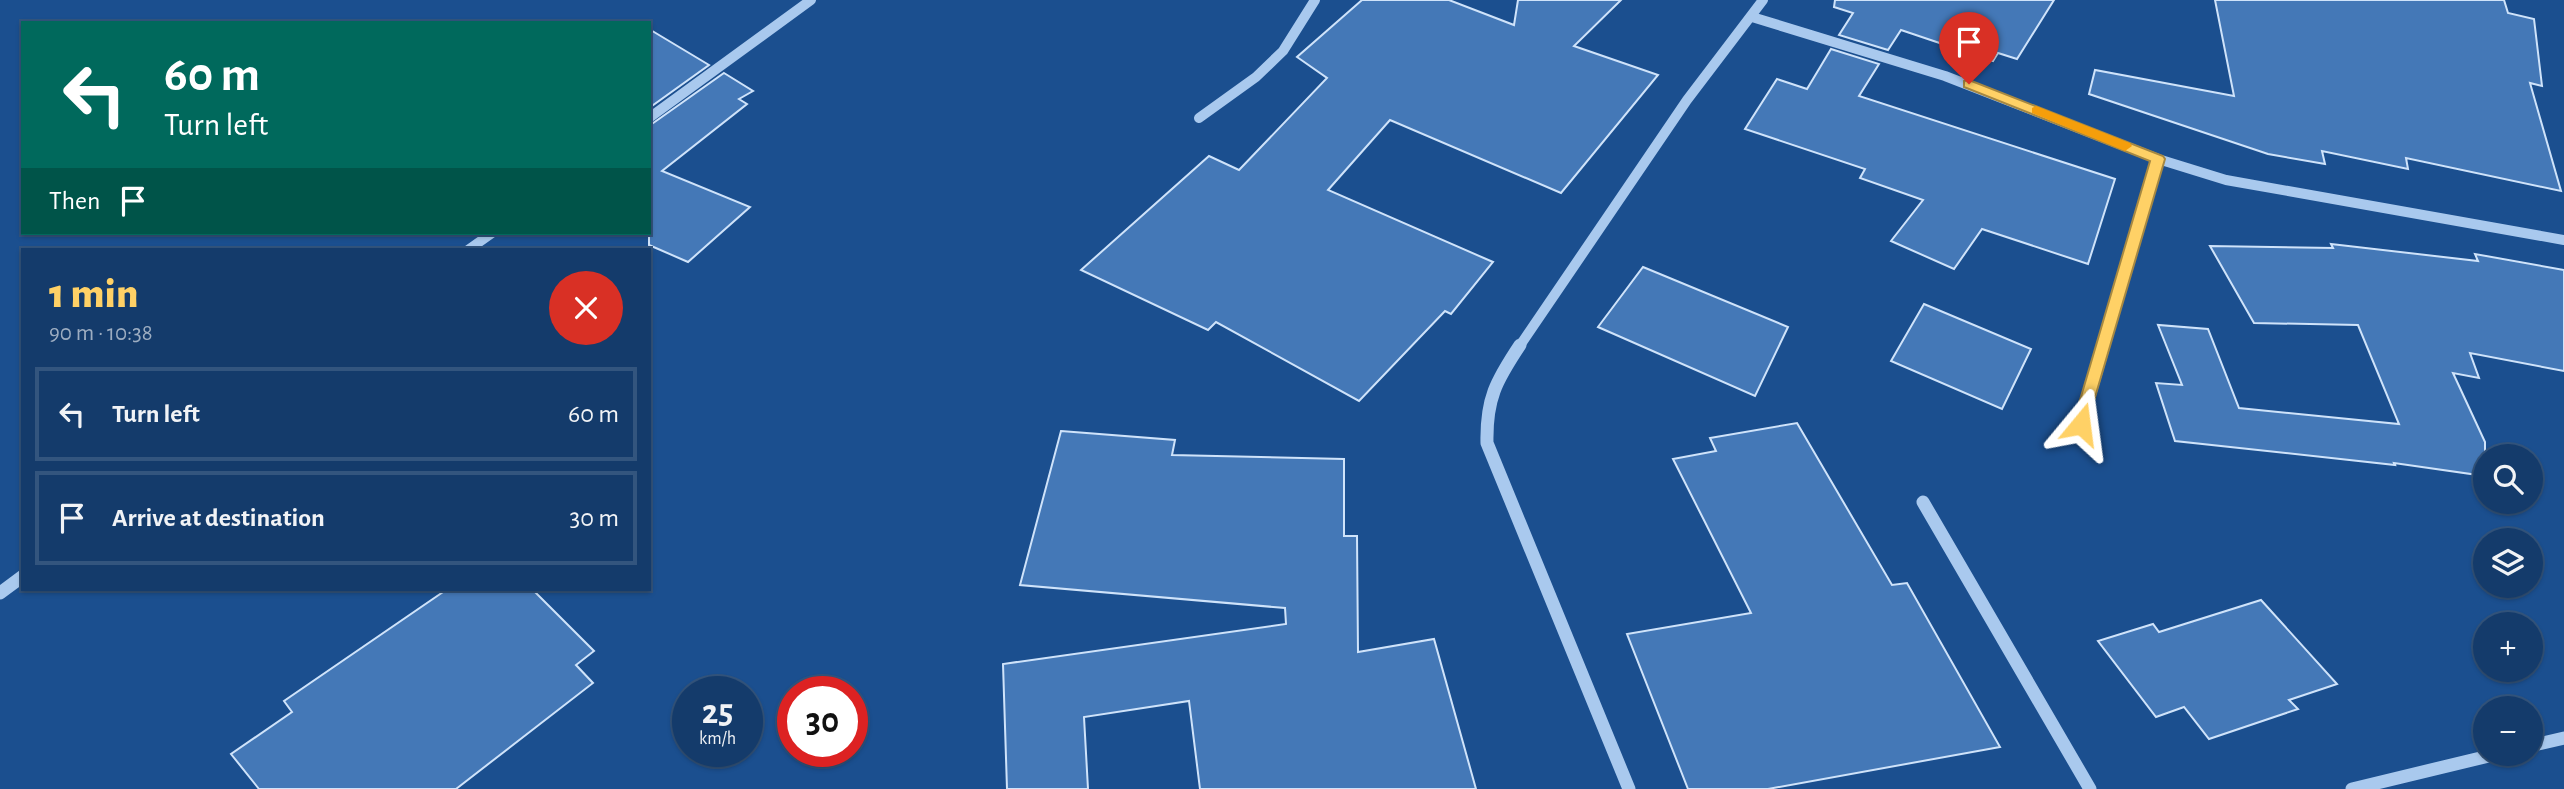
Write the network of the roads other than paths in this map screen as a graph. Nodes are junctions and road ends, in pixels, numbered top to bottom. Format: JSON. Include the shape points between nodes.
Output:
{"nodes":[{"id":1,"x":811,"y":0,"type":"edge"},
{"id":2,"x":1315,"y":0,"type":"edge"},
{"id":3,"x":1763,"y":0,"type":"edge"},
{"id":4,"x":1752,"y":17,"type":"junction"},
{"id":5,"x":651,"y":117,"type":"edge"},
{"id":6,"x":1199,"y":118,"type":"dead end"},
{"id":7,"x":2158,"y":159,"type":"junction"},
{"id":8,"x":489,"y":235,"type":"edge"},
{"id":9,"x":2564,"y":240,"type":"edge"},
{"id":10,"x":471,"y":248,"type":"edge"},
{"id":11,"x":2081,"y":424,"type":"dead end"},
{"id":12,"x":1923,"y":502,"type":"dead end"},
{"id":13,"x":21,"y":577,"type":"edge"},
{"id":14,"x":0,"y":593,"type":"edge"},
{"id":15,"x":2564,"y":738,"type":"edge"},
{"id":16,"x":2543,"y":743,"type":"edge"},
{"id":17,"x":2473,"y":760,"type":"edge"},
{"id":18,"x":1629,"y":789,"type":"edge"},
{"id":19,"x":2090,"y":789,"type":"edge"},
{"id":20,"x":2352,"y":789,"type":"edge"}],
"edges":[{"from":1,"to":5,"type":"street"},
{"from":2,"to":6,"type":"street","via":[[1283,51]]},
{"from":3,"to":4,"type":"street"},
{"from":4,"to":7,"type":"street","via":[[1945,76]]},
{"from":4,"to":18,"type":"street","via":[[1687,100],[1502,374],[1486,412],[1487,443]]},
{"from":7,"to":9,"type":"street","via":[[2226,180]]},
{"from":7,"to":11,"type":"street"},
{"from":8,"to":10,"type":"street"},
{"from":12,"to":19,"type":"street"},
{"from":13,"to":14,"type":"street"},
{"from":15,"to":16,"type":"street"},
{"from":17,"to":20,"type":"street"}]}
